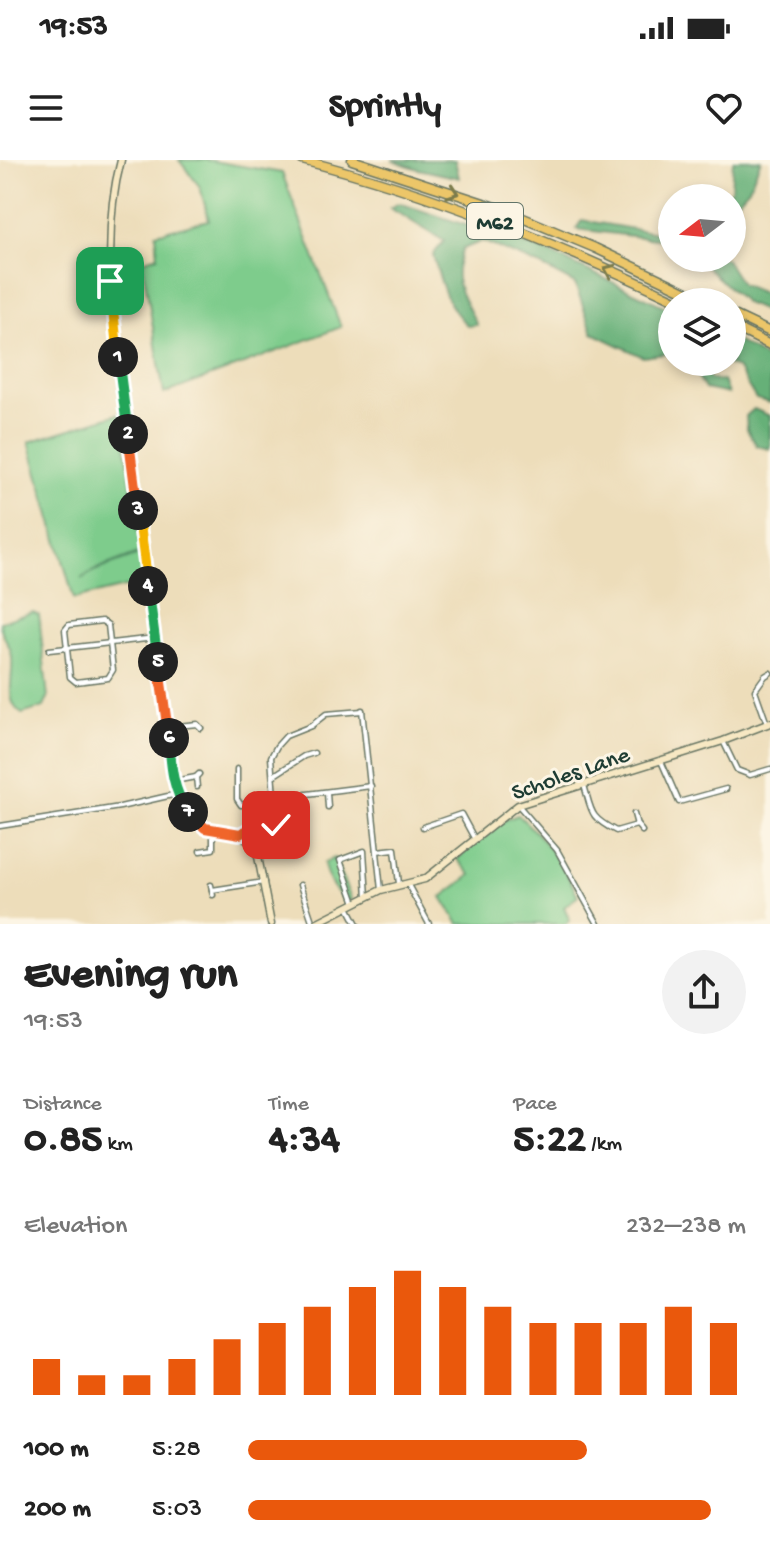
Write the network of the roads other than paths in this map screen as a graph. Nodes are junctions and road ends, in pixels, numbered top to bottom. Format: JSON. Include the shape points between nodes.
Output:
{"nodes":[{"id":1,"x":121,"y":160,"type":"edge"},
{"id":2,"x":302,"y":160,"type":"edge"},
{"id":3,"x":352,"y":160,"type":"edge"},
{"id":4,"x":679,"y":288,"type":"edge"},
{"id":5,"x":658,"y":292,"type":"edge"},
{"id":6,"x":746,"y":321,"type":"edge"},
{"id":7,"x":770,"y":332,"type":"edge"},
{"id":8,"x":746,"y":333,"type":"edge"},
{"id":9,"x":770,"y":345,"type":"edge"},
{"id":10,"x":155,"y":638,"type":"junction"},
{"id":11,"x":110,"y":643,"type":"junction"},
{"id":12,"x":67,"y":648,"type":"junction"},
{"id":13,"x":49,"y":650,"type":"dead end"},
{"id":14,"x":770,"y":673,"type":"edge"},
{"id":15,"x":768,"y":723,"type":"edge"},
{"id":16,"x":168,"y":727,"type":"junction"},
{"id":17,"x":201,"y":728,"type":"dead end"},
{"id":18,"x":723,"y":741,"type":"junction"},
{"id":19,"x":314,"y":753,"type":"dead end"},
{"id":20,"x":661,"y":761,"type":"junction"},
{"id":21,"x":237,"y":769,"type":"dead end"},
{"id":22,"x":770,"y":769,"type":"edge"},
{"id":23,"x":273,"y":776,"type":"junction"},
{"id":24,"x":174,"y":781,"type":"junction"},
{"id":25,"x":584,"y":785,"type":"junction"},
{"id":26,"x":371,"y":786,"type":"junction"},
{"id":27,"x":197,"y":787,"type":"dead end"},
{"id":28,"x":726,"y":789,"type":"dead end"},
{"id":29,"x":327,"y":792,"type":"junction"},
{"id":30,"x":177,"y":794,"type":"junction"},
{"id":31,"x":275,"y":798,"type":"junction"},
{"id":32,"x":518,"y":805,"type":"junction"},
{"id":33,"x":328,"y":807,"type":"dead end"},
{"id":34,"x":276,"y":812,"type":"junction"},
{"id":35,"x":634,"y":814,"type":"dead end"},
{"id":36,"x":276,"y":825,"type":"junction"},
{"id":37,"x":637,"y":825,"type":"junction"},
{"id":38,"x":0,"y":826,"type":"edge"},
{"id":39,"x":423,"y":827,"type":"dead end"},
{"id":40,"x":213,"y":829,"type":"junction"},
{"id":41,"x":642,"y":831,"type":"dead end"},
{"id":42,"x":240,"y":834,"type":"junction"},
{"id":43,"x":474,"y":838,"type":"junction"},
{"id":44,"x":260,"y":845,"type":"junction"},
{"id":45,"x":213,"y":849,"type":"junction"},
{"id":46,"x":200,"y":851,"type":"dead end"},
{"id":47,"x":377,"y":851,"type":"junction"},
{"id":48,"x":214,"y":857,"type":"dead end"},
{"id":49,"x":264,"y":882,"type":"junction"},
{"id":50,"x":403,"y":884,"type":"junction"},
{"id":51,"x":300,"y":885,"type":"dead end"},
{"id":52,"x":212,"y":890,"type":"dead end"},
{"id":53,"x":381,"y":890,"type":"junction"},
{"id":54,"x":367,"y":897,"type":"junction"},
{"id":55,"x":355,"y":903,"type":"junction"},
{"id":56,"x":348,"y":907,"type":"junction"},
{"id":57,"x":329,"y":921,"type":"edge"},
{"id":58,"x":271,"y":924,"type":"edge"},
{"id":59,"x":313,"y":924,"type":"edge"},
{"id":60,"x":357,"y":924,"type":"edge"},
{"id":61,"x":429,"y":924,"type":"edge"},
{"id":62,"x":598,"y":924,"type":"edge"}],
"edges":[{"from":1,"to":10,"type":"main road","via":[[113,188],[110,278]]},
{"from":5,"to":2,"type":"highway","number":"M62","one_way":true,"via":[[488,218]]},
{"from":3,"to":4,"type":"highway","number":"M62","one_way":true,"via":[[499,208]]},
{"from":6,"to":7,"type":"highway"},
{"from":8,"to":9,"type":"highway"},
{"from":10,"to":11,"type":"street"},
{"from":10,"to":16,"type":"main road"},
{"from":11,"to":12,"type":"street"},
{"from":11,"to":12,"type":"street","via":[[108,625],[102,621],[69,625]]},
{"from":11,"to":12,"type":"street","via":[[113,670],[108,678],[76,682],[70,677]]},
{"from":12,"to":13,"type":"street"},
{"from":14,"to":15,"type":"street","name":"Scholes Lane","via":[[755,690]]},
{"from":15,"to":18,"type":"main road","name":"Scholes Lane"},
{"from":16,"to":17,"type":"street"},
{"from":16,"to":24,"type":"main road"},
{"from":18,"to":20,"type":"main road","name":"Scholes Lane"},
{"from":18,"to":22,"type":"street","via":[[737,770],[750,775]]},
{"from":19,"to":23,"type":"street"},
{"from":20,"to":25,"type":"main road","name":"Scholes Lane"},
{"from":20,"to":28,"type":"street","via":[[679,802]]},
{"from":21,"to":31,"type":"street","via":[[241,805]]},
{"from":23,"to":26,"type":"street","via":[[271,757],[286,736],[326,714],[362,709]]},
{"from":23,"to":31,"type":"street"},
{"from":24,"to":27,"type":"street","via":[[198,775]]},
{"from":24,"to":30,"type":"main road"},
{"from":25,"to":32,"type":"main road","name":"Scholes Lane"},
{"from":25,"to":37,"type":"street","via":[[598,822],[616,831]]},
{"from":26,"to":29,"type":"street"},
{"from":26,"to":47,"type":"street"},
{"from":29,"to":31,"type":"street"},
{"from":29,"to":33,"type":"street"},
{"from":30,"to":38,"type":"street"},
{"from":30,"to":40,"type":"main road","via":[[191,817]]},
{"from":31,"to":34,"type":"street"},
{"from":32,"to":43,"type":"main road","name":"Scholes Lane"},
{"from":32,"to":62,"type":"street","via":[[557,850]]},
{"from":34,"to":36,"type":"street"},
{"from":34,"to":42,"type":"street"},
{"from":35,"to":37,"type":"street"},
{"from":36,"to":44,"type":"street"},
{"from":36,"to":44,"type":"street","via":[[287,852]]},
{"from":37,"to":41,"type":"street"},
{"from":39,"to":43,"type":"street","via":[[461,814]]},
{"from":40,"to":42,"type":"main road"},
{"from":40,"to":45,"type":"street"},
{"from":42,"to":44,"type":"main road"},
{"from":43,"to":50,"type":"main road","name":"Scholes Lane","via":[[425,879]]},
{"from":44,"to":49,"type":"main road"},
{"from":45,"to":46,"type":"street"},
{"from":45,"to":48,"type":"street"},
{"from":47,"to":50,"type":"street","via":[[395,849]]},
{"from":47,"to":53,"type":"street"},
{"from":49,"to":52,"type":"street"},
{"from":49,"to":58,"type":"main road"},
{"from":50,"to":53,"type":"main road","name":"Scholes Lane"},
{"from":50,"to":61,"type":"street"},
{"from":51,"to":59,"type":"street"},
{"from":53,"to":54,"type":"main road","name":"Scholes Lane"},
{"from":54,"to":55,"type":"main road","name":"Scholes Lane"},
{"from":54,"to":55,"type":"street","via":[[364,851],[340,860]]},
{"from":55,"to":56,"type":"main road","name":"Scholes Lane"},
{"from":56,"to":57,"type":"main road","name":"Scholes Lane"},
{"from":56,"to":60,"type":"street"},
{"from":57,"to":59,"type":"main road","name":"Scholes Lane"}]}
